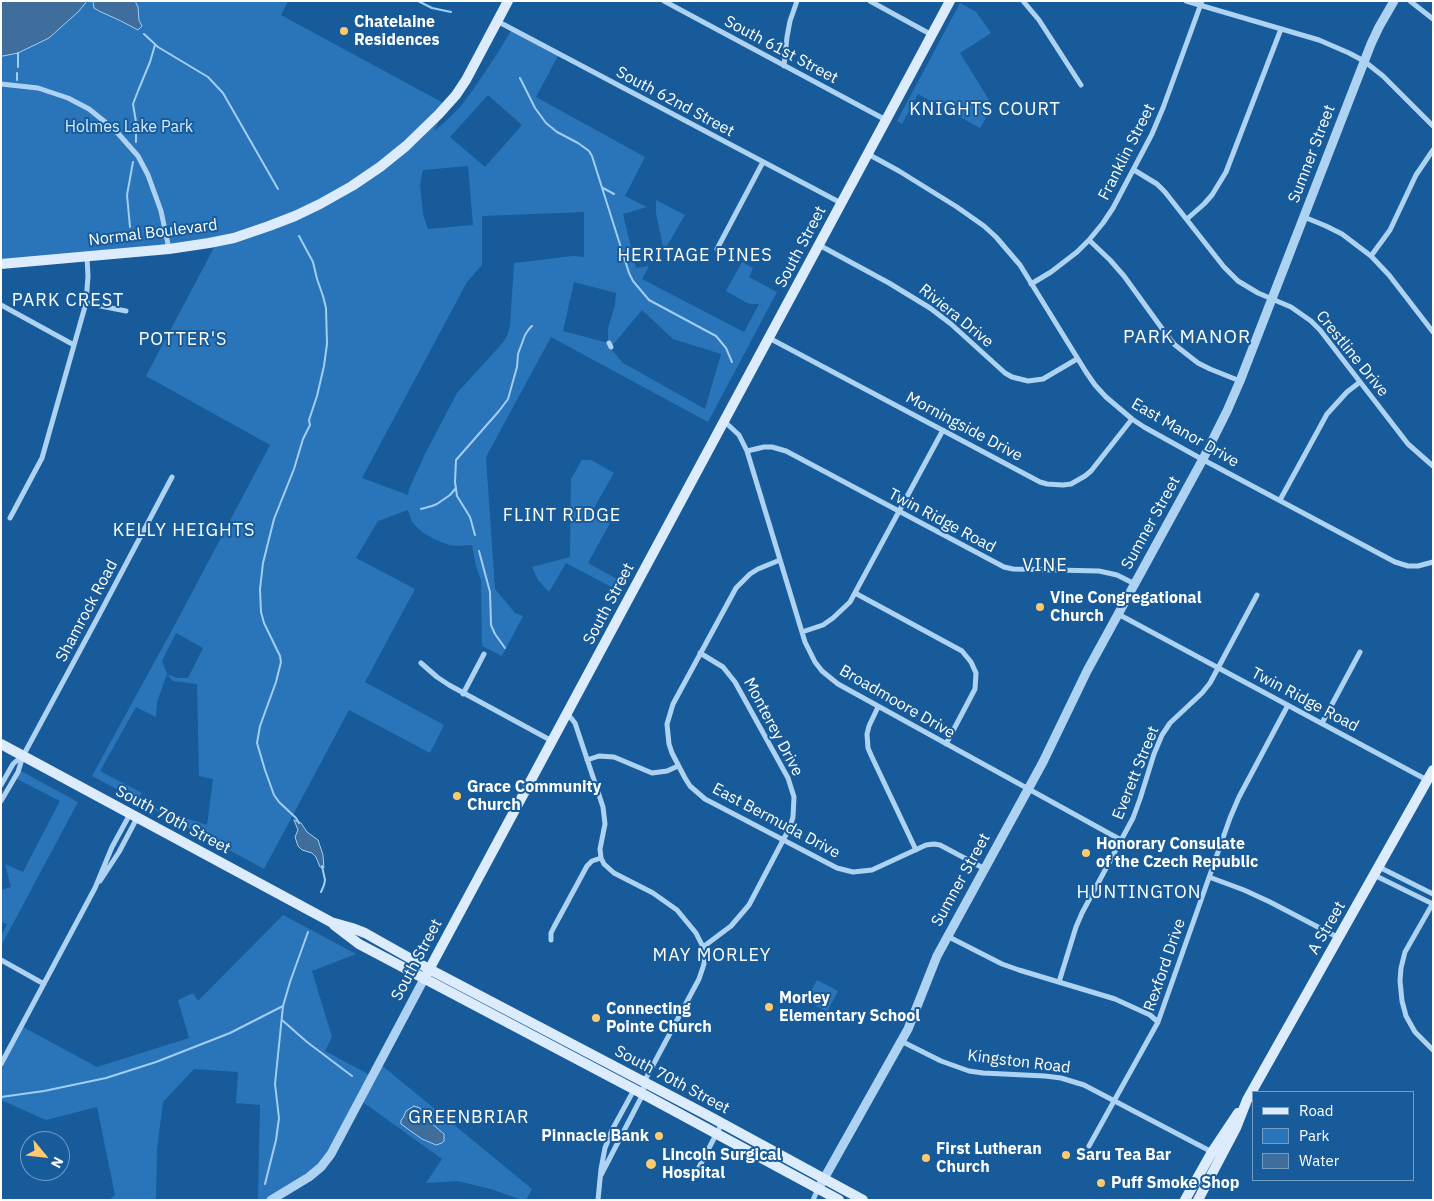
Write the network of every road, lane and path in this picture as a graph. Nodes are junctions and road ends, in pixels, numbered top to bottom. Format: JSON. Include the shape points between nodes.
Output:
{"nodes":[{"id":1,"x":508,"y":1,"type":"edge"},
{"id":2,"x":664,"y":1,"type":"edge"},
{"id":3,"x":797,"y":1,"type":"edge"},
{"id":4,"x":870,"y":1,"type":"edge"},
{"id":5,"x":950,"y":1,"type":"edge"},
{"id":6,"x":1023,"y":1,"type":"edge"},
{"id":7,"x":1186,"y":1,"type":"edge"},
{"id":8,"x":1394,"y":1,"type":"edge"},
{"id":9,"x":1410,"y":1,"type":"edge"},
{"id":10,"x":1201,"y":3,"type":"edge"},
{"id":11,"x":1433,"y":19,"type":"edge"},
{"id":12,"x":497,"y":21,"type":"junction"},
{"id":13,"x":1281,"y":29,"type":"junction"},
{"id":14,"x":932,"y":35,"type":"junction"},
{"id":15,"x":1364,"y":62,"type":"junction"},
{"id":16,"x":784,"y":66,"type":"junction"},
{"id":17,"x":1,"y":84,"type":"edge"},
{"id":18,"x":1081,"y":85,"type":"dead end"},
{"id":19,"x":886,"y":120,"type":"junction"},
{"id":20,"x":1433,"y":126,"type":"edge"},
{"id":21,"x":1433,"y":150,"type":"edge"},
{"id":22,"x":868,"y":154,"type":"junction"},
{"id":23,"x":763,"y":162,"type":"junction"},
{"id":24,"x":1134,"y":170,"type":"junction"},
{"id":25,"x":841,"y":204,"type":"junction"},
{"id":26,"x":1304,"y":217,"type":"junction"},
{"id":27,"x":1186,"y":219,"type":"junction"},
{"id":28,"x":1089,"y":240,"type":"junction"},
{"id":29,"x":819,"y":245,"type":"junction"},
{"id":30,"x":169,"y":249,"type":"junction"},
{"id":31,"x":717,"y":249,"type":"dead end"},
{"id":32,"x":1371,"y":256,"type":"junction"},
{"id":33,"x":87,"y":257,"type":"junction"},
{"id":34,"x":1,"y":264,"type":"edge"},
{"id":35,"x":1032,"y":284,"type":"junction"},
{"id":36,"x":1272,"y":299,"type":"junction"},
{"id":37,"x":86,"y":303,"type":"junction"},
{"id":38,"x":1,"y":305,"type":"edge"},
{"id":39,"x":126,"y":311,"type":"dead end"},
{"id":40,"x":1433,"y":321,"type":"edge"},
{"id":41,"x":1428,"y":325,"type":"junction"},
{"id":42,"x":1433,"y":332,"type":"edge"},
{"id":43,"x":769,"y":338,"type":"junction"},
{"id":44,"x":74,"y":345,"type":"junction"},
{"id":45,"x":1078,"y":359,"type":"junction"},
{"id":46,"x":1240,"y":381,"type":"junction"},
{"id":47,"x":1360,"y":382,"type":"junction"},
{"id":48,"x":1132,"y":419,"type":"junction"},
{"id":49,"x":724,"y":421,"type":"junction"},
{"id":50,"x":943,"y":430,"type":"junction"},
{"id":51,"x":748,"y":451,"type":"junction"},
{"id":52,"x":1203,"y":459,"type":"junction"},
{"id":53,"x":1433,"y":466,"type":"edge"},
{"id":54,"x":172,"y":477,"type":"dead end"},
{"id":55,"x":1280,"y":500,"type":"junction"},
{"id":56,"x":899,"y":512,"type":"junction"},
{"id":57,"x":10,"y":518,"type":"dead end"},
{"id":58,"x":780,"y":560,"type":"junction"},
{"id":59,"x":1433,"y":562,"type":"edge"},
{"id":60,"x":1135,"y":584,"type":"junction"},
{"id":61,"x":855,"y":593,"type":"junction"},
{"id":62,"x":1257,"y":595,"type":"dead end"},
{"id":63,"x":1118,"y":614,"type":"junction"},
{"id":64,"x":802,"y":632,"type":"junction"},
{"id":65,"x":1360,"y":652,"type":"dead end"},
{"id":66,"x":700,"y":653,"type":"junction"},
{"id":67,"x":484,"y":654,"type":"dead end"},
{"id":68,"x":421,"y":663,"type":"dead end"},
{"id":69,"x":1218,"y":668,"type":"junction"},
{"id":70,"x":463,"y":694,"type":"junction"},
{"id":71,"x":1288,"y":705,"type":"junction"},
{"id":72,"x":878,"y":706,"type":"junction"},
{"id":73,"x":567,"y":713,"type":"junction"},
{"id":74,"x":1322,"y":723,"type":"junction"},
{"id":75,"x":552,"y":741,"type":"junction"},
{"id":76,"x":1,"y":744,"type":"edge"},
{"id":77,"x":946,"y":744,"type":"junction"},
{"id":78,"x":23,"y":756,"type":"junction"},
{"id":79,"x":587,"y":760,"type":"junction"},
{"id":80,"x":678,"y":766,"type":"junction"},
{"id":81,"x":1433,"y":770,"type":"edge"},
{"id":82,"x":1427,"y":780,"type":"junction"},
{"id":83,"x":1,"y":786,"type":"edge"},
{"id":84,"x":1028,"y":789,"type":"junction"},
{"id":85,"x":1,"y":801,"type":"edge"},
{"id":86,"x":134,"y":816,"type":"junction"},
{"id":87,"x":783,"y":840,"type":"junction"},
{"id":88,"x":1122,"y":840,"type":"junction"},
{"id":89,"x":916,"y":850,"type":"junction"},
{"id":90,"x":601,"y":858,"type":"junction"},
{"id":91,"x":985,"y":870,"type":"junction"},
{"id":92,"x":1376,"y":871,"type":"junction"},
{"id":93,"x":1209,"y":877,"type":"junction"},
{"id":94,"x":95,"y":888,"type":"junction"},
{"id":95,"x":1433,"y":894,"type":"edge"},
{"id":96,"x":1433,"y":903,"type":"edge"},
{"id":97,"x":331,"y":922,"type":"junction"},
{"id":98,"x":947,"y":936,"type":"junction"},
{"id":99,"x":1338,"y":938,"type":"junction"},
{"id":100,"x":551,"y":940,"type":"dead end"},
{"id":101,"x":702,"y":948,"type":"junction"},
{"id":102,"x":1,"y":960,"type":"edge"},
{"id":103,"x":429,"y":969,"type":"junction"},
{"id":104,"x":424,"y":979,"type":"junction"},
{"id":105,"x":1059,"y":982,"type":"junction"},
{"id":106,"x":44,"y":984,"type":"junction"},
{"id":107,"x":1158,"y":1022,"type":"junction"},
{"id":108,"x":901,"y":1041,"type":"junction"},
{"id":109,"x":1433,"y":1050,"type":"edge"},
{"id":110,"x":1,"y":1064,"type":"edge"},
{"id":111,"x":644,"y":1082,"type":"junction"},
{"id":112,"x":1252,"y":1091,"type":"edge"},
{"id":113,"x":1252,"y":1091,"type":"edge"},
{"id":114,"x":638,"y":1092,"type":"junction"},
{"id":115,"x":1114,"y":1100,"type":"junction"},
{"id":116,"x":1247,"y":1100,"type":"junction"},
{"id":117,"x":722,"y":1123,"type":"junction"},
{"id":118,"x":716,"y":1134,"type":"junction"},
{"id":119,"x":1089,"y":1146,"type":"dead end"},
{"id":120,"x":1212,"y":1152,"type":"junction"},
{"id":121,"x":601,"y":1175,"type":"junction"},
{"id":122,"x":696,"y":1175,"type":"dead end"},
{"id":123,"x":824,"y":1179,"type":"junction"},
{"id":124,"x":819,"y":1189,"type":"junction"},
{"id":125,"x":271,"y":1200,"type":"edge"},
{"id":126,"x":598,"y":1200,"type":"edge"},
{"id":127,"x":813,"y":1200,"type":"edge"},
{"id":128,"x":839,"y":1200,"type":"edge"},
{"id":129,"x":863,"y":1200,"type":"edge"},
{"id":130,"x":1185,"y":1200,"type":"edge"},
{"id":131,"x":1198,"y":1200,"type":"edge"}],
"edges":[{"from":1,"to":12,"type":"main road","name":"Normal Boulevard"},
{"from":2,"to":16,"type":"street","name":"South 61st Street"},
{"from":3,"to":16,"type":"street","via":[[788,29]]},
{"from":4,"to":14,"type":"street"},
{"from":5,"to":14,"type":"main road","name":"South Street"},
{"from":6,"to":18,"type":"street"},
{"from":7,"to":10,"type":"street"},
{"from":8,"to":15,"type":"street","name":"Sumner Street","via":[[1378,27]]},
{"from":9,"to":11,"type":"street"},
{"from":10,"to":13,"type":"street"},
{"from":10,"to":24,"type":"street","name":"Franklin Street","via":[[1163,108]]},
{"from":12,"to":23,"type":"street","name":"South 62nd Street"},
{"from":12,"to":30,"type":"main road","name":"Normal Boulevard","via":[[466,80],[450,102],[406,146],[372,173],[320,204],[276,224],[222,241]]},
{"from":13,"to":15,"type":"street","via":[[1335,46]]},
{"from":13,"to":27,"type":"street","via":[[1226,172],[1212,196]]},
{"from":14,"to":19,"type":"main road","name":"South Street"},
{"from":15,"to":20,"type":"street"},
{"from":15,"to":26,"type":"street","name":"Sumner Street"},
{"from":16,"to":19,"type":"street","name":"South 61st Street"},
{"from":17,"to":30,"type":"street","via":[[29,86],[68,98],[89,109],[115,130],[138,156],[148,175],[161,211]]},
{"from":19,"to":22,"type":"main road","name":"South Street"},
{"from":21,"to":32,"type":"street","via":[[1416,175],[1390,230]]},
{"from":22,"to":25,"type":"main road","name":"South Street"},
{"from":22,"to":35,"type":"street","name":"East Manor Drive","via":[[984,226],[1008,251]]},
{"from":23,"to":25,"type":"street","name":"South 62nd Street"},
{"from":23,"to":31,"type":"street"},
{"from":24,"to":27,"type":"street","name":"Crestline Drive","via":[[1157,184]]},
{"from":24,"to":28,"type":"street","name":"Franklin Street","via":[[1113,208]]},
{"from":25,"to":29,"type":"main road","name":"South Street"},
{"from":26,"to":32,"type":"street","via":[[1342,234]]},
{"from":26,"to":36,"type":"street","name":"Sumner Street"},
{"from":27,"to":36,"type":"street","name":"Crestline Drive","via":[[1229,273],[1248,288]]},
{"from":28,"to":35,"type":"street","name":"Franklin Street","via":[[1064,263]]},
{"from":28,"to":46,"type":"street","via":[[1124,276],[1175,345],[1210,369]]},
{"from":29,"to":43,"type":"main road","name":"South Street"},
{"from":29,"to":45,"type":"street","name":"Riviera Drive","via":[[930,308],[1012,377],[1028,381],[1043,379]]},
{"from":30,"to":33,"type":"main road","name":"Normal Boulevard"},
{"from":32,"to":41,"type":"street"},
{"from":33,"to":34,"type":"main road","name":"Normal Boulevard"},
{"from":33,"to":37,"type":"street"},
{"from":35,"to":45,"type":"street","name":"East Manor Drive"},
{"from":36,"to":46,"type":"street","name":"Sumner Street"},
{"from":36,"to":47,"type":"street","name":"Crestline Drive","via":[[1311,321]]},
{"from":37,"to":39,"type":"street"},
{"from":37,"to":44,"type":"street"},
{"from":38,"to":44,"type":"street"},
{"from":40,"to":41,"type":"street"},
{"from":41,"to":42,"type":"street"},
{"from":43,"to":49,"type":"main road","name":"South Street"},
{"from":43,"to":50,"type":"street","name":"Morningside Drive"},
{"from":44,"to":57,"type":"street","via":[[42,458]]},
{"from":45,"to":48,"type":"street","name":"East Manor Drive","via":[[1095,385]]},
{"from":46,"to":52,"type":"street","name":"Sumner Street"},
{"from":47,"to":53,"type":"street","name":"Crestline Drive","via":[[1408,444]]},
{"from":47,"to":55,"type":"street","via":[[1327,414]]},
{"from":48,"to":50,"type":"street","name":"Morningside Drive","via":[[1091,471],[1080,480],[1063,485],[1040,482]]},
{"from":48,"to":52,"type":"street","name":"East Manor Drive"},
{"from":49,"to":51,"type":"street","name":"Broadmoore Drive","via":[[739,435]]},
{"from":49,"to":73,"type":"main road","name":"South Street"},
{"from":50,"to":56,"type":"street"},
{"from":51,"to":56,"type":"street","name":"Twin Ridge Road","via":[[772,447],[786,451]]},
{"from":51,"to":58,"type":"street","name":"Broadmoore Drive"},
{"from":52,"to":55,"type":"street","name":"East Manor Drive"},
{"from":52,"to":60,"type":"street","name":"Sumner Street"},
{"from":54,"to":78,"type":"street","name":"Shamrock Road"},
{"from":55,"to":59,"type":"street","name":"East Manor Drive","via":[[1400,564],[1418,566]]},
{"from":56,"to":60,"type":"street","name":"Twin Ridge Road","via":[[1004,567],[1099,571],[1118,575]]},
{"from":56,"to":61,"type":"street"},
{"from":58,"to":64,"type":"street","name":"Broadmoore Drive"},
{"from":58,"to":66,"type":"street","name":"East Bermuda Drive","via":[[758,568],[741,582]]},
{"from":60,"to":63,"type":"street","name":"Sumner Street"},
{"from":61,"to":64,"type":"street","via":[[833,618]]},
{"from":61,"to":77,"type":"street","via":[[962,651],[971,662],[976,673],[975,689]]},
{"from":62,"to":69,"type":"street","name":"Everett Street"},
{"from":63,"to":69,"type":"street","name":"Twin Ridge Road"},
{"from":63,"to":84,"type":"street","name":"Sumner Street"},
{"from":64,"to":72,"type":"street","name":"Broadmoore Drive","via":[[822,671],[838,684]]},
{"from":65,"to":74,"type":"street"},
{"from":66,"to":80,"type":"street","name":"East Bermuda Drive","via":[[669,716],[667,734]]},
{"from":66,"to":87,"type":"street","name":"Monterey Drive","via":[[722,667],[735,682],[788,778],[794,807],[790,827]]},
{"from":67,"to":70,"type":"street"},
{"from":68,"to":70,"type":"street"},
{"from":69,"to":71,"type":"street","name":"Twin Ridge Road"},
{"from":69,"to":88,"type":"street","name":"Everett Street","via":[[1202,693],[1178,714],[1162,735]]},
{"from":70,"to":75,"type":"street"},
{"from":71,"to":74,"type":"street","name":"Twin Ridge Road"},
{"from":71,"to":93,"type":"street","name":"Rexford Drive","via":[[1239,797]]},
{"from":72,"to":77,"type":"street","name":"Broadmoore Drive"},
{"from":72,"to":89,"type":"street","via":[[869,726],[868,748]]},
{"from":73,"to":75,"type":"main road","name":"South Street"},
{"from":73,"to":79,"type":"street","via":[[575,723]]},
{"from":74,"to":82,"type":"street","name":"Twin Ridge Road"},
{"from":75,"to":103,"type":"main road","name":"South Street"},
{"from":76,"to":78,"type":"main road","name":"South 70th Street"},
{"from":77,"to":84,"type":"street","name":"Broadmoore Drive"},
{"from":78,"to":83,"type":"street","name":"Shamrock Road","via":[[13,764]]},
{"from":78,"to":85,"type":"street","name":"Shamrock Road","via":[[18,772]]},
{"from":78,"to":86,"type":"main road","name":"South 70th Street"},
{"from":79,"to":80,"type":"street","via":[[599,756],[614,757],[652,773]]},
{"from":79,"to":90,"type":"street","via":[[605,815]]},
{"from":80,"to":87,"type":"street","name":"East Bermuda Drive","via":[[690,786],[705,799]]},
{"from":81,"to":82,"type":"main road","name":"A Street"},
{"from":82,"to":92,"type":"main road","name":"A Street"},
{"from":84,"to":88,"type":"street","name":"Broadmoore Drive"},
{"from":84,"to":91,"type":"street","name":"Sumner Street"},
{"from":86,"to":94,"type":"street","via":[[119,852]]},
{"from":86,"to":94,"type":"street","via":[[112,847]]},
{"from":86,"to":97,"type":"main road","name":"South 70th Street"},
{"from":87,"to":89,"type":"street","name":"East Bermuda Drive","via":[[837,868],[853,872],[879,868]]},
{"from":87,"to":101,"type":"street","name":"Monterey Drive","via":[[740,916]]},
{"from":88,"to":105,"type":"street","name":"Everett Street","via":[[1082,913]]},
{"from":89,"to":91,"type":"street","name":"East Bermuda Drive","via":[[930,844],[940,845]]},
{"from":90,"to":100,"type":"street","via":[[587,866],[551,933]]},
{"from":90,"to":101,"type":"street","via":[[614,873],[653,893],[677,910],[696,933]]},
{"from":91,"to":98,"type":"street","name":"Sumner Street"},
{"from":92,"to":95,"type":"street"},
{"from":92,"to":96,"type":"street"},
{"from":92,"to":99,"type":"main road","name":"A Street"},
{"from":93,"to":99,"type":"street","via":[[1270,902]]},
{"from":93,"to":107,"type":"street","name":"Rexford Drive"},
{"from":94,"to":106,"type":"street"},
{"from":96,"to":109,"type":"street","via":[[1405,952],[1400,981],[1406,1016],[1415,1032]]},
{"from":97,"to":103,"type":"main road","name":"South 70th Street","via":[[365,934]]},
{"from":97,"to":104,"type":"main road","name":"South 70th Street","via":[[359,944]]},
{"from":98,"to":105,"type":"street","via":[[1002,964]]},
{"from":98,"to":108,"type":"street","name":"Sumner Street"},
{"from":99,"to":112,"type":"main road","name":"A Street"},
{"from":101,"to":111,"type":"street","via":[[704,964],[699,979]]},
{"from":102,"to":106,"type":"street"},
{"from":103,"to":104,"type":"main road","name":"South Street"},
{"from":103,"to":111,"type":"main road","name":"South 70th Street"},
{"from":104,"to":114,"type":"main road","name":"South 70th Street"},
{"from":104,"to":125,"type":"street","name":"South Street","via":[[331,1154],[309,1177]]},
{"from":105,"to":107,"type":"street","via":[[1115,999]]},
{"from":106,"to":110,"type":"street"},
{"from":107,"to":115,"type":"street","name":"Rexford Drive"},
{"from":108,"to":115,"type":"street","name":"Kingston Road","via":[[956,1067],[983,1073],[1061,1078],[1084,1084]]},
{"from":108,"to":123,"type":"street","name":"Sumner Street"},
{"from":111,"to":114,"type":"street"},
{"from":111,"to":114,"type":"street"},
{"from":111,"to":117,"type":"main road","name":"South 70th Street"},
{"from":113,"to":116,"type":"main road","name":"A Street"},
{"from":114,"to":118,"type":"main road","name":"South 70th Street"},
{"from":114,"to":121,"type":"street"},
{"from":114,"to":121,"type":"street","via":[[608,1140]]},
{"from":115,"to":119,"type":"street","name":"Rexford Drive"},
{"from":115,"to":120,"type":"street","name":"Kingston Road"},
{"from":116,"to":120,"type":"main road","name":"A Street"},
{"from":116,"to":131,"type":"main road","name":"A Street"},
{"from":117,"to":118,"type":"street"},
{"from":117,"to":123,"type":"main road","name":"South 70th Street"},
{"from":118,"to":122,"type":"street"},
{"from":118,"to":124,"type":"main road","name":"South 70th Street"},
{"from":120,"to":130,"type":"main road","name":"A Street"},
{"from":121,"to":126,"type":"street"},
{"from":123,"to":124,"type":"street","name":"Sumner Street"},
{"from":123,"to":129,"type":"main road","name":"South 70th Street"},
{"from":124,"to":127,"type":"street","name":"Sumner Street"},
{"from":124,"to":128,"type":"main road","name":"South 70th Street"}]}
